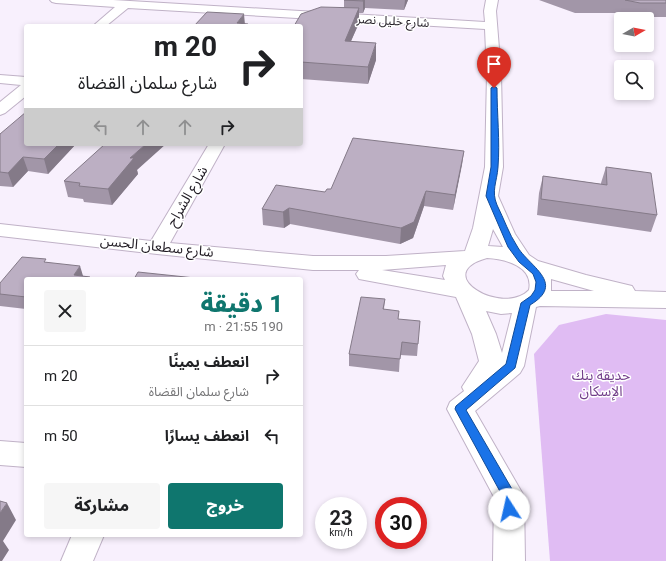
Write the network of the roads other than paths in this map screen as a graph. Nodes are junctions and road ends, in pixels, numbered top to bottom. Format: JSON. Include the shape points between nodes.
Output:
{"nodes":[{"id":1,"x":56,"y":0,"type":"edge"},
{"id":2,"x":492,"y":0,"type":"edge"},
{"id":3,"x":124,"y":5,"type":"junction"},
{"id":4,"x":293,"y":14,"type":"junction"},
{"id":5,"x":101,"y":24,"type":"edge"},
{"id":6,"x":287,"y":24,"type":"edge"},
{"id":7,"x":491,"y":26,"type":"junction"},
{"id":8,"x":0,"y":79,"type":"edge"},
{"id":9,"x":24,"y":81,"type":"edge"},
{"id":10,"x":24,"y":90,"type":"edge"},
{"id":11,"x":0,"y":110,"type":"edge"},
{"id":12,"x":216,"y":146,"type":"edge"},
{"id":13,"x":489,"y":196,"type":"junction"},
{"id":14,"x":0,"y":230,"type":"edge"},
{"id":15,"x":157,"y":248,"type":"junction"},
{"id":16,"x":470,"y":255,"type":"junction"},
{"id":17,"x":313,"y":262,"type":"junction"},
{"id":18,"x":525,"y":262,"type":"junction"},
{"id":19,"x":464,"y":293,"type":"junction"},
{"id":20,"x":660,"y":300,"type":"edge"},
{"id":21,"x":530,"y":301,"type":"junction"},
{"id":22,"x":460,"y":409,"type":"junction"},
{"id":23,"x":0,"y":453,"type":"edge"},
{"id":24,"x":24,"y":456,"type":"edge"},
{"id":25,"x":87,"y":537,"type":"edge"},
{"id":26,"x":77,"y":561,"type":"edge"},
{"id":27,"x":510,"y":561,"type":"edge"}],
"edges":[{"from":1,"to":3,"type":"street","name":"شارع خليل نصر"},
{"from":2,"to":7,"type":"street"},
{"from":3,"to":4,"type":"street","name":"شارع خليل نصر"},
{"from":3,"to":5,"type":"street"},
{"from":4,"to":6,"type":"street"},
{"from":4,"to":7,"type":"street","name":"شارع خليل نصر"},
{"from":7,"to":13,"type":"street","via":[[494,167]]},
{"from":8,"to":9,"type":"street"},
{"from":10,"to":11,"type":"street"},
{"from":12,"to":15,"type":"street","name":"شارع الشراح"},
{"from":13,"to":16,"type":"street"},
{"from":13,"to":18,"type":"street","via":[[505,234]]},
{"from":14,"to":15,"type":"street","name":"شارع سطعان الحسن"},
{"from":15,"to":17,"type":"street","name":"شارع سطعان الحسن"},
{"from":16,"to":17,"type":"street","name":"شارع سطعان الحسن","via":[[393,263]]},
{"from":16,"to":18,"type":"street","via":[[498,252]]},
{"from":16,"to":19,"type":"street","via":[[457,264],[454,272],[455,280]]},
{"from":17,"to":19,"type":"street","name":"شارع سطعان الحسن"},
{"from":18,"to":20,"type":"street","via":[[582,281]]},
{"from":18,"to":21,"type":"street","via":[[537,273],[541,282],[540,290]]},
{"from":19,"to":21,"type":"street","via":[[481,303],[497,306],[512,307]]},
{"from":19,"to":22,"type":"street","via":[[484,334],[492,362]]},
{"from":20,"to":21,"type":"street"},
{"from":21,"to":22,"type":"street","via":[[511,366]]},
{"from":22,"to":27,"type":"street","via":[[509,496]]},
{"from":23,"to":24,"type":"street"},
{"from":25,"to":26,"type":"street"}]}
